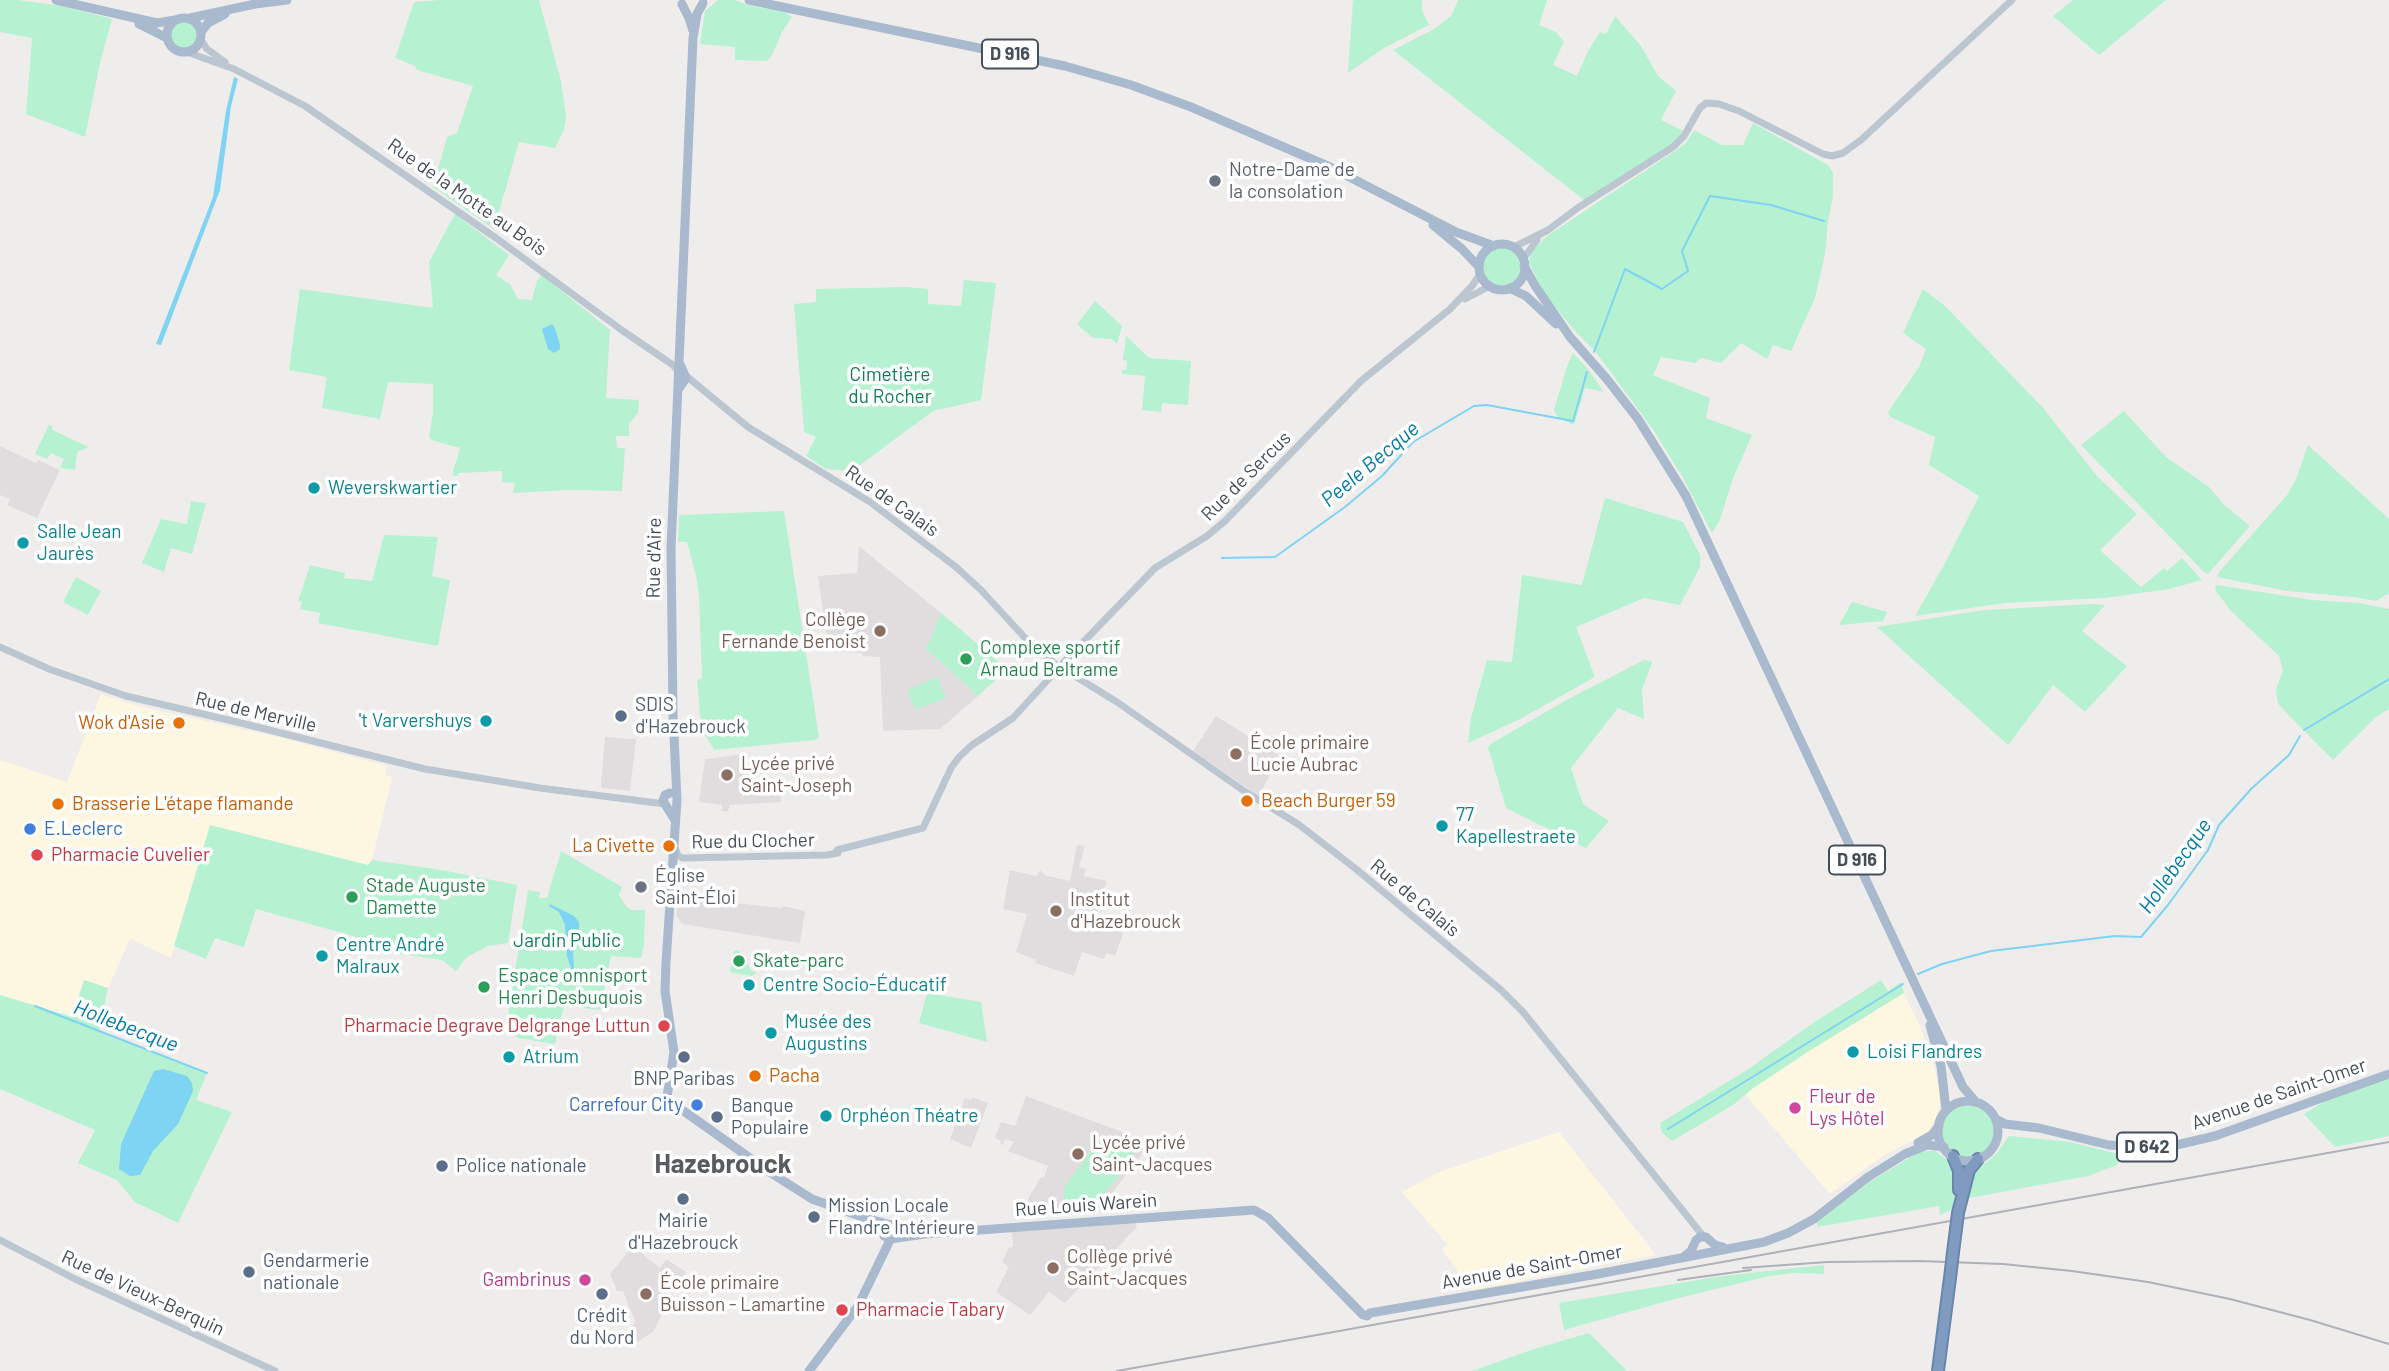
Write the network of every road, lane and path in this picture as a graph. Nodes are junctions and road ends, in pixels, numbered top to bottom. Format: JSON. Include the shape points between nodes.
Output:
{"nodes":[{"id":1,"x":56,"y":0,"type":"edge"},
{"id":2,"x":287,"y":0,"type":"edge"},
{"id":3,"x":749,"y":0,"type":"edge"},
{"id":4,"x":777,"y":0,"type":"edge"},
{"id":5,"x":2012,"y":0,"type":"edge"},
{"id":6,"x":679,"y":2,"type":"edge"},
{"id":7,"x":705,"y":2,"type":"edge"},
{"id":8,"x":239,"y":7,"type":"junction"},
{"id":9,"x":825,"y":15,"type":"junction"},
{"id":10,"x":121,"y":16,"type":"junction"},
{"id":11,"x":190,"y":18,"type":"junction"},
{"id":12,"x":175,"y":20,"type":"junction"},
{"id":13,"x":201,"y":36,"type":"junction"},
{"id":14,"x":167,"y":38,"type":"junction"},
{"id":15,"x":694,"y":38,"type":"junction"},
{"id":16,"x":187,"y":52,"type":"junction"},
{"id":17,"x":234,"y":69,"type":"junction"},
{"id":18,"x":1406,"y":206,"type":"junction"},
{"id":19,"x":1548,"y":230,"type":"junction"},
{"id":20,"x":1494,"y":246,"type":"junction"},
{"id":21,"x":1514,"y":247,"type":"junction"},
{"id":22,"x":1524,"y":262,"type":"junction"},
{"id":23,"x":1479,"y":271,"type":"junction"},
{"id":24,"x":1490,"y":286,"type":"junction"},
{"id":25,"x":1509,"y":288,"type":"junction"},
{"id":26,"x":1450,"y":309,"type":"junction"},
{"id":27,"x":1570,"y":337,"type":"junction"},
{"id":28,"x":681,"y":375,"type":"junction"},
{"id":29,"x":0,"y":647,"type":"edge"},
{"id":30,"x":1060,"y":667,"type":"junction"},
{"id":31,"x":670,"y":800,"type":"junction"},
{"id":32,"x":675,"y":847,"type":"junction"},
{"id":33,"x":837,"y":852,"type":"joint"},
{"id":34,"x":1919,"y":993,"type":"junction"},
{"id":35,"x":2389,"y":1074,"type":"edge"},
{"id":36,"x":668,"y":1098,"type":"joint"},
{"id":37,"x":1975,"y":1101,"type":"junction"},
{"id":38,"x":1946,"y":1110,"type":"junction"},
{"id":39,"x":1996,"y":1119,"type":"junction"},
{"id":40,"x":1939,"y":1126,"type":"junction"},
{"id":41,"x":2056,"y":1133,"type":"junction"},
{"id":42,"x":1995,"y":1143,"type":"junction"},
{"id":43,"x":1944,"y":1147,"type":"junction"},
{"id":44,"x":1952,"y":1156,"type":"junction"},
{"id":45,"x":1978,"y":1159,"type":"junction"},
{"id":46,"x":1250,"y":1210,"type":"joint"},
{"id":47,"x":1958,"y":1213,"type":"junction"},
{"id":48,"x":889,"y":1233,"type":"junction"},
{"id":49,"x":0,"y":1240,"type":"edge"},
{"id":50,"x":1701,"y":1241,"type":"junction"},
{"id":51,"x":1704,"y":1253,"type":"junction"},
{"id":52,"x":1680,"y":1259,"type":"junction"},
{"id":53,"x":275,"y":1371,"type":"edge"},
{"id":54,"x":809,"y":1371,"type":"edge"},
{"id":55,"x":1938,"y":1371,"type":"edge"}],
"edges":[{"from":1,"to":10,"type":"main road"},
{"from":2,"to":8,"type":"main road"},
{"from":3,"to":9,"type":"main road","number":"D 916"},
{"from":4,"to":9,"type":"main road","number":"D 916"},
{"from":5,"to":19,"type":"street","via":[[1847,151],[1823,154],[1739,111],[1708,103],[1673,147]]},
{"from":6,"to":7,"type":"main road","via":[[692,6]]},
{"from":6,"to":15,"type":"main road","name":"Rue d'Aire"},
{"from":7,"to":15,"type":"main road","name":"Rue d'Aire","via":[[698,11]]},
{"from":8,"to":11,"type":"main road"},
{"from":8,"to":13,"type":"main road","via":[[211,21]]},
{"from":9,"to":18,"type":"main road","number":"D 916","via":[[1065,66],[1131,85],[1336,170]]},
{"from":10,"to":12,"type":"main road","via":[[157,23]]},
{"from":10,"to":14,"type":"main road"},
{"from":11,"to":12,"type":"main road"},
{"from":11,"to":13,"type":"main road","via":[[198,24]]},
{"from":12,"to":14,"type":"main road"},
{"from":13,"to":16,"type":"main road"},
{"from":13,"to":17,"type":"street","name":"Rue de la Motte au Bois","via":[[207,49]]},
{"from":14,"to":16,"type":"main road","via":[[173,49]]},
{"from":15,"to":28,"type":"main road","name":"Rue d'Aire"},
{"from":16,"to":17,"type":"street","name":"Rue de la Motte au Bois"},
{"from":17,"to":28,"type":"street","name":"Rue de la Motte au Bois","via":[[279,90],[496,237]]},
{"from":18,"to":20,"type":"main road","number":"D 916"},
{"from":18,"to":23,"type":"main road","number":"D 916","via":[[1454,242]]},
{"from":19,"to":21,"type":"street"},
{"from":19,"to":22,"type":"street","via":[[1531,246]]},
{"from":20,"to":21,"type":"main road"},
{"from":20,"to":23,"type":"main road","via":[[1483,254]]},
{"from":21,"to":22,"type":"main road"},
{"from":22,"to":25,"type":"main road","via":[[1521,279]]},
{"from":22,"to":27,"type":"main road","number":"D 916"},
{"from":23,"to":24,"type":"main road"},
{"from":23,"to":26,"type":"street","name":"Rue de Sercus","via":[[1472,286]]},
{"from":24,"to":25,"type":"main road"},
{"from":24,"to":26,"type":"street","name":"Rue de Sercus"},
{"from":25,"to":27,"type":"main road","number":"D 916","via":[[1528,298]]},
{"from":26,"to":30,"type":"street","name":"Rue de Sercus","via":[[1361,381],[1221,525],[1155,568]]},
{"from":27,"to":34,"type":"main road","number":"D 916","via":[[1632,411],[1686,496]]},
{"from":28,"to":30,"type":"street","name":"Rue de Calais","via":[[752,430],[865,499],[957,567],[1026,639]]},
{"from":28,"to":31,"type":"main road","name":"Rue d'Aire","via":[[670,570]]},
{"from":29,"to":31,"type":"street","name":"Rue de Merville","via":[[137,699],[430,771]]},
{"from":30,"to":33,"type":"street","name":"Rue de Sercus","via":[[1013,718],[959,757],[923,828]]},
{"from":30,"to":50,"type":"street","name":"Rue de Calais","via":[[1298,824],[1497,986],[1687,1216]]},
{"from":31,"to":32,"type":"main road","name":"Rue d'Aire","via":[[676,822]]},
{"from":32,"to":33,"type":"street","name":"Rue du Clocher","via":[[684,858]]},
{"from":32,"to":36,"type":"main road","name":"Rue d'Aire","via":[[665,990],[674,1052]]},
{"from":34,"to":37,"type":"main road","number":"D 916","via":[[1963,1087]]},
{"from":34,"to":38,"type":"main road","number":"D 916","via":[[1938,1055]]},
{"from":35,"to":41,"type":"main road","name":"Avenue de Saint-Omer","number":"D 642","via":[[2182,1144],[2116,1146]]},
{"from":36,"to":48,"type":"main road","name":"Rue Louis Warein","via":[[812,1199]]},
{"from":37,"to":38,"type":"main road"},
{"from":37,"to":39,"type":"main road"},
{"from":38,"to":40,"type":"main road"},
{"from":39,"to":41,"type":"main road","name":"Avenue de Saint-Omer","number":"D 642"},
{"from":39,"to":42,"type":"main road"},
{"from":40,"to":43,"type":"main road"},
{"from":40,"to":50,"type":"main road","via":[[1929,1137],[1880,1163],[1785,1230],[1734,1247]]},
{"from":41,"to":42,"type":"main road","name":"Avenue de Saint-Omer","number":"D 642","via":[[2014,1131]]},
{"from":42,"to":45,"type":"main road"},
{"from":43,"to":44,"type":"main road"},
{"from":43,"to":51,"type":"main road","name":"Avenue de Saint-Omer","via":[[1924,1145],[1900,1156],[1817,1217],[1783,1235],[1755,1245]]},
{"from":44,"to":45,"type":"main road"},
{"from":44,"to":47,"type":"highway","via":[[1959,1171]]},
{"from":45,"to":47,"type":"highway","via":[[1969,1170]]},
{"from":46,"to":48,"type":"main road","name":"Rue Louis Warein"},
{"from":46,"to":52,"type":"main road","name":"Avenue de Saint-Omer","via":[[1266,1216],[1348,1298],[1366,1310]]},
{"from":47,"to":55,"type":"highway","bridge":true},
{"from":48,"to":54,"type":"main road","via":[[863,1288]]},
{"from":49,"to":53,"type":"street","name":"Rue de Vieux-Berquin"},
{"from":50,"to":51,"type":"main road"},
{"from":50,"to":51,"type":"main road","via":[[1711,1248]]},
{"from":50,"to":52,"type":"main road"},
{"from":51,"to":52,"type":"main road","name":"Avenue de Saint-Omer"}]}
